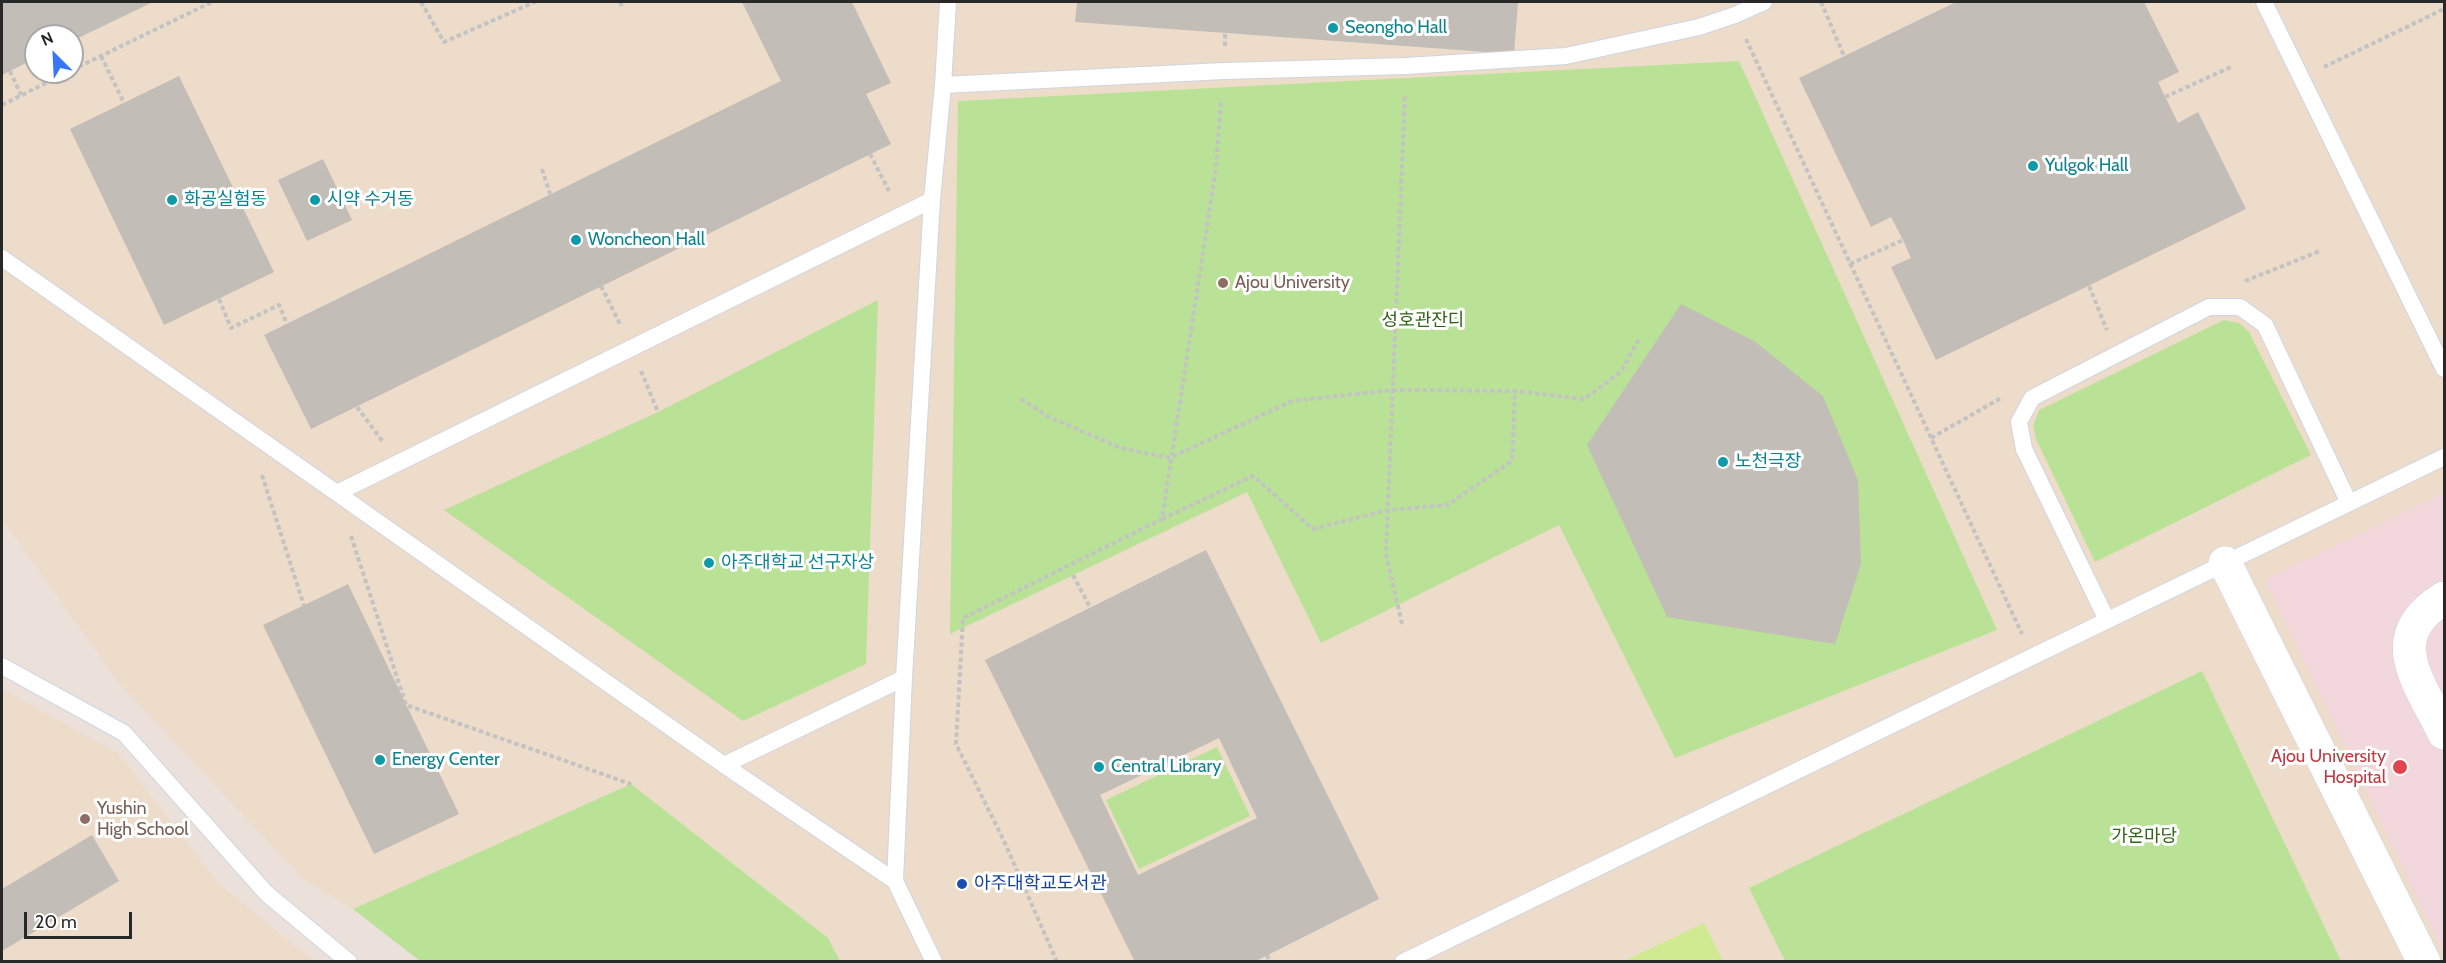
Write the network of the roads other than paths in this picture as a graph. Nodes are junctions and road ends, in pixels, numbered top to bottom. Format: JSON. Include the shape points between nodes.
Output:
{"nodes":[{"id":1,"x":948,"y":2,"type":"edge"},
{"id":2,"x":1764,"y":2,"type":"edge"},
{"id":3,"x":2264,"y":2,"type":"edge"},
{"id":4,"x":943,"y":85,"type":"junction"},
{"id":5,"x":932,"y":200,"type":"junction"},
{"id":6,"x":2,"y":258,"type":"edge"},
{"id":7,"x":2445,"y":369,"type":"edge"},
{"id":8,"x":2445,"y":457,"type":"edge"},
{"id":9,"x":337,"y":493,"type":"junction"},
{"id":10,"x":2349,"y":503,"type":"junction"},
{"id":11,"x":2225,"y":563,"type":"junction"},
{"id":12,"x":2445,"y":598,"type":"edge"},
{"id":13,"x":2107,"y":620,"type":"junction"},
{"id":14,"x":2,"y":666,"type":"edge"},
{"id":15,"x":904,"y":678,"type":"junction"},
{"id":16,"x":2445,"y":734,"type":"edge"},
{"id":17,"x":724,"y":765,"type":"junction"},
{"id":18,"x":896,"y":881,"type":"junction"},
{"id":19,"x":349,"y":962,"type":"edge"},
{"id":20,"x":934,"y":962,"type":"edge"},
{"id":21,"x":1403,"y":962,"type":"edge"},
{"id":22,"x":2424,"y":962,"type":"edge"}],
"edges":[{"from":1,"to":4,"type":"lane"},
{"from":2,"to":4,"type":"lane","via":[[1699,27],[1566,56]]},
{"from":3,"to":7,"type":"lane"},
{"from":4,"to":5,"type":"lane"},
{"from":5,"to":9,"type":"lane"},
{"from":5,"to":15,"type":"lane"},
{"from":6,"to":9,"type":"lane"},
{"from":8,"to":10,"type":"lane"},
{"from":9,"to":17,"type":"lane"},
{"from":10,"to":11,"type":"lane"},
{"from":10,"to":13,"type":"lane","via":[[2265,325],[2240,307],[2209,307],[2032,398],[2019,422],[2024,449]]},
{"from":11,"to":13,"type":"lane"},
{"from":11,"to":22,"type":"street"},
{"from":12,"to":16,"type":"street","via":[[2416,621],[2408,643],[2410,661]]},
{"from":13,"to":21,"type":"lane"},
{"from":14,"to":19,"type":"lane","via":[[124,733],[267,894]]},
{"from":15,"to":17,"type":"lane"},
{"from":15,"to":18,"type":"lane"},
{"from":17,"to":18,"type":"lane"},
{"from":18,"to":20,"type":"lane"}]}
